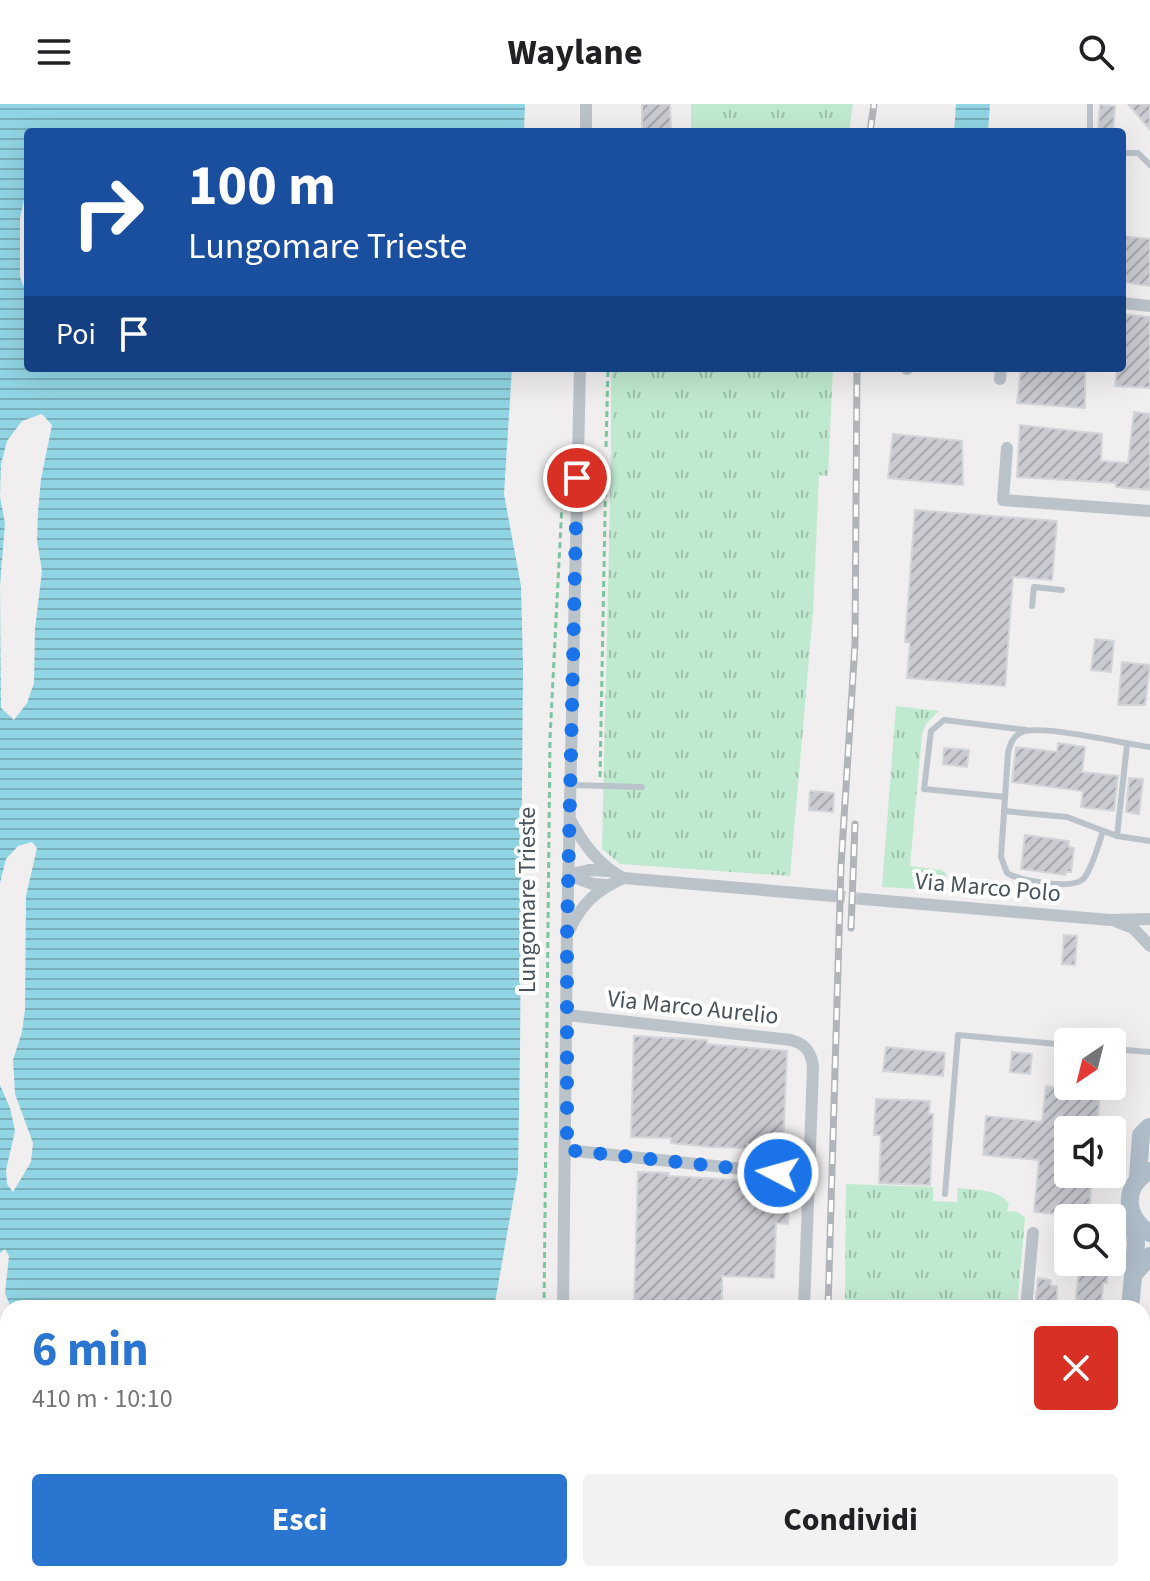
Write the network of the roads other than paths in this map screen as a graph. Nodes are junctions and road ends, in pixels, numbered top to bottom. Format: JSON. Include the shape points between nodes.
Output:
{"nodes":[{"id":1,"x":586,"y":104,"type":"edge"},
{"id":2,"x":1090,"y":104,"type":"edge"},
{"id":3,"x":586,"y":128,"type":"edge"},
{"id":4,"x":1090,"y":128,"type":"edge"},
{"id":5,"x":1126,"y":153,"type":"edge"},
{"id":6,"x":1150,"y":165,"type":"edge"},
{"id":7,"x":1126,"y":303,"type":"edge"},
{"id":8,"x":1150,"y":306,"type":"edge"},
{"id":9,"x":580,"y":372,"type":"edge"},
{"id":10,"x":1007,"y":448,"type":"dead end"},
{"id":11,"x":1150,"y":511,"type":"edge"},
{"id":12,"x":1062,"y":590,"type":"dead end"},
{"id":13,"x":1032,"y":606,"type":"dead end"},
{"id":14,"x":1034,"y":730,"type":"junction"},
{"id":15,"x":1127,"y":745,"type":"junction"},
{"id":16,"x":1150,"y":747,"type":"edge"},
{"id":17,"x":570,"y":785,"type":"junction"},
{"id":18,"x":642,"y":787,"type":"dead end"},
{"id":19,"x":1005,"y":797,"type":"junction"},
{"id":20,"x":1004,"y":811,"type":"junction"},
{"id":21,"x":569,"y":818,"type":"junction"},
{"id":22,"x":1103,"y":831,"type":"junction"},
{"id":23,"x":1117,"y":836,"type":"junction"},
{"id":24,"x":1150,"y":841,"type":"edge"},
{"id":25,"x":609,"y":871,"type":"junction"},
{"id":26,"x":568,"y":875,"type":"junction"},
{"id":27,"x":623,"y":878,"type":"junction"},
{"id":28,"x":607,"y":885,"type":"junction"},
{"id":29,"x":833,"y":896,"type":"tunnel mouth"},
{"id":30,"x":863,"y":899,"type":"tunnel mouth"},
{"id":31,"x":1150,"y":909,"type":"edge"},
{"id":32,"x":1133,"y":918,"type":"junction"},
{"id":33,"x":1150,"y":919,"type":"edge"},
{"id":34,"x":1110,"y":920,"type":"junction"},
{"id":35,"x":567,"y":935,"type":"junction"},
{"id":36,"x":1150,"y":946,"type":"edge"},
{"id":37,"x":567,"y":1015,"type":"junction"},
{"id":38,"x":1054,"y":1044,"type":"edge"},
{"id":39,"x":1126,"y":1050,"type":"edge"},
{"id":40,"x":1150,"y":1052,"type":"edge"},
{"id":41,"x":1150,"y":1124,"type":"edge"},
{"id":42,"x":567,"y":1150,"type":"junction"},
{"id":43,"x":1144,"y":1175,"type":"edge"},
{"id":44,"x":809,"y":1176,"type":"junction"},
{"id":45,"x":945,"y":1194,"type":"dead end"},
{"id":46,"x":1134,"y":1220,"type":"junction"},
{"id":47,"x":1033,"y":1233,"type":"dead end"},
{"id":48,"x":1150,"y":1233,"type":"edge"},
{"id":49,"x":1150,"y":1256,"type":"edge"},
{"id":50,"x":1133,"y":1275,"type":"junction"},
{"id":51,"x":563,"y":1300,"type":"edge"},
{"id":52,"x":804,"y":1300,"type":"edge"},
{"id":53,"x":1027,"y":1300,"type":"edge"},
{"id":54,"x":1131,"y":1300,"type":"edge"}],
"edges":[{"from":1,"to":3,"type":"street"},
{"from":2,"to":4,"type":"lane"},
{"from":5,"to":6,"type":"lane","via":[[1138,153]]},
{"from":7,"to":8,"type":"street"},
{"from":9,"to":17,"type":"street","name":"Lungomare Trieste"},
{"from":10,"to":11,"type":"street","via":[[1003,500]]},
{"from":12,"to":13,"type":"lane","via":[[1034,587]]},
{"from":14,"to":15,"type":"lane"},
{"from":14,"to":19,"type":"lane","via":[[1021,732],[1009,747]]},
{"from":14,"to":19,"type":"lane","via":[[944,720],[931,731],[924,789]]},
{"from":15,"to":16,"type":"lane"},
{"from":15,"to":23,"type":"lane"},
{"from":17,"to":18,"type":"lane"},
{"from":17,"to":21,"type":"street","name":"Lungomare Trieste"},
{"from":19,"to":20,"type":"lane"},
{"from":20,"to":22,"type":"lane","via":[[1067,817]]},
{"from":20,"to":22,"type":"lane","via":[[1001,862],[1007,873],[1020,879],[1080,882]]},
{"from":21,"to":25,"type":"street"},
{"from":21,"to":26,"type":"street","name":"Lungomare Trieste"},
{"from":22,"to":23,"type":"lane"},
{"from":23,"to":24,"type":"lane"},
{"from":25,"to":26,"type":"street"},
{"from":25,"to":27,"type":"street"},
{"from":26,"to":28,"type":"street"},
{"from":26,"to":35,"type":"street","name":"Lungomare Trieste"},
{"from":27,"to":28,"type":"street"},
{"from":27,"to":29,"type":"street"},
{"from":28,"to":35,"type":"street","via":[[582,906]]},
{"from":30,"to":34,"type":"street","name":"Via Marco Polo"},
{"from":31,"to":32,"type":"street","name":"Via Marco Polo"},
{"from":32,"to":33,"type":"street","name":"Via Marco Polo"},
{"from":32,"to":34,"type":"street","name":"Via Marco Polo"},
{"from":34,"to":36,"type":"street","name":"Via Marco Polo","via":[[1133,928]]},
{"from":35,"to":37,"type":"street","name":"Lungomare Trieste"},
{"from":37,"to":42,"type":"street","name":"Lungomare Trieste"},
{"from":37,"to":44,"type":"street","name":"Via Marco Aurelio","via":[[802,1044],[813,1068]]},
{"from":38,"to":45,"type":"lane","via":[[958,1035]]},
{"from":39,"to":40,"type":"lane"},
{"from":41,"to":43,"type":"main road","via":[[1141,1135]]},
{"from":42,"to":44,"type":"street"},
{"from":42,"to":51,"type":"street","name":"Lungomare Trieste"},
{"from":43,"to":46,"type":"main road","via":[[1133,1185],[1129,1203]]},
{"from":44,"to":52,"type":"street"},
{"from":46,"to":48,"type":"main road"},
{"from":46,"to":50,"type":"main road"},
{"from":47,"to":53,"type":"street"},
{"from":49,"to":50,"type":"main road"},
{"from":50,"to":54,"type":"main road"}]}
